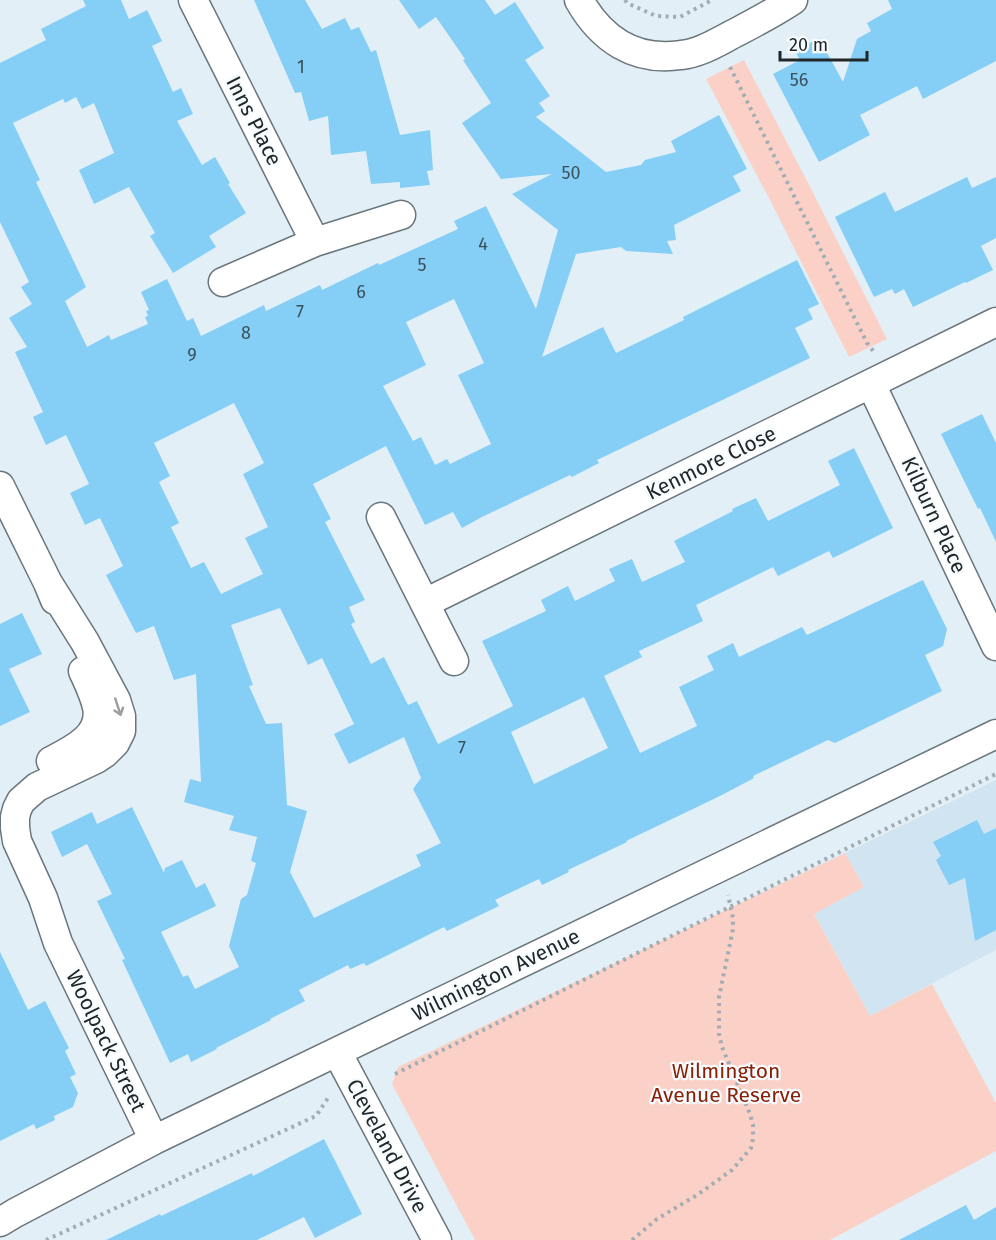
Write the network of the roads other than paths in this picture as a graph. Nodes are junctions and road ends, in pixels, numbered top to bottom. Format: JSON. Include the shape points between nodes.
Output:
{"nodes":[{"id":1,"x":193,"y":0,"type":"edge"},
{"id":2,"x":579,"y":0,"type":"edge"},
{"id":3,"x":599,"y":0,"type":"edge"},
{"id":4,"x":762,"y":0,"type":"edge"},
{"id":5,"x":793,"y":0,"type":"edge"},
{"id":6,"x":401,"y":215,"type":"dead end"},
{"id":7,"x":315,"y":242,"type":"junction"},
{"id":8,"x":223,"y":282,"type":"dead end"},
{"id":9,"x":996,"y":322,"type":"edge"},
{"id":10,"x":881,"y":379,"type":"junction"},
{"id":11,"x":0,"y":486,"type":"edge"},
{"id":12,"x":381,"y":518,"type":"dead end"},
{"id":13,"x":425,"y":603,"type":"junction"},
{"id":14,"x":996,"y":646,"type":"edge"},
{"id":15,"x":454,"y":661,"type":"dead end"},
{"id":16,"x":996,"y":734,"type":"edge"},
{"id":17,"x":4,"y":817,"type":"edge"},
{"id":18,"x":337,"y":1052,"type":"junction"},
{"id":19,"x":154,"y":1140,"type":"junction"},
{"id":20,"x":0,"y":1222,"type":"edge"},
{"id":21,"x":437,"y":1240,"type":"edge"}],
"edges":[{"from":1,"to":7,"type":"street","name":"Inns Place"},
{"from":2,"to":5,"type":"street","via":[[609,37],[626,48],[662,57],[698,51]]},
{"from":3,"to":4,"type":"street","via":[[619,23],[636,33],[672,38],[708,28]]},
{"from":6,"to":7,"type":"street"},
{"from":7,"to":8,"type":"street"},
{"from":9,"to":10,"type":"street","name":"Kenmore Close"},
{"from":10,"to":13,"type":"street","name":"Kenmore Close"},
{"from":10,"to":14,"type":"street","name":"Kilburn Place"},
{"from":11,"to":17,"type":"street","name":"Woolpack Street","via":[[48,583],[116,700],[121,716],[121,731],[105,753],[37,786],[17,809]]},
{"from":12,"to":13,"type":"street"},
{"from":13,"to":15,"type":"street"},
{"from":16,"to":18,"type":"street","name":"Wilmington Avenue"},
{"from":17,"to":19,"type":"street","name":"Woolpack Street","via":[[15,828],[58,942]]},
{"from":18,"to":19,"type":"street","name":"Wilmington Avenue"},
{"from":18,"to":21,"type":"street","name":"Cleveland Drive"},
{"from":19,"to":20,"type":"street","name":"Wilmington Avenue"}]}
